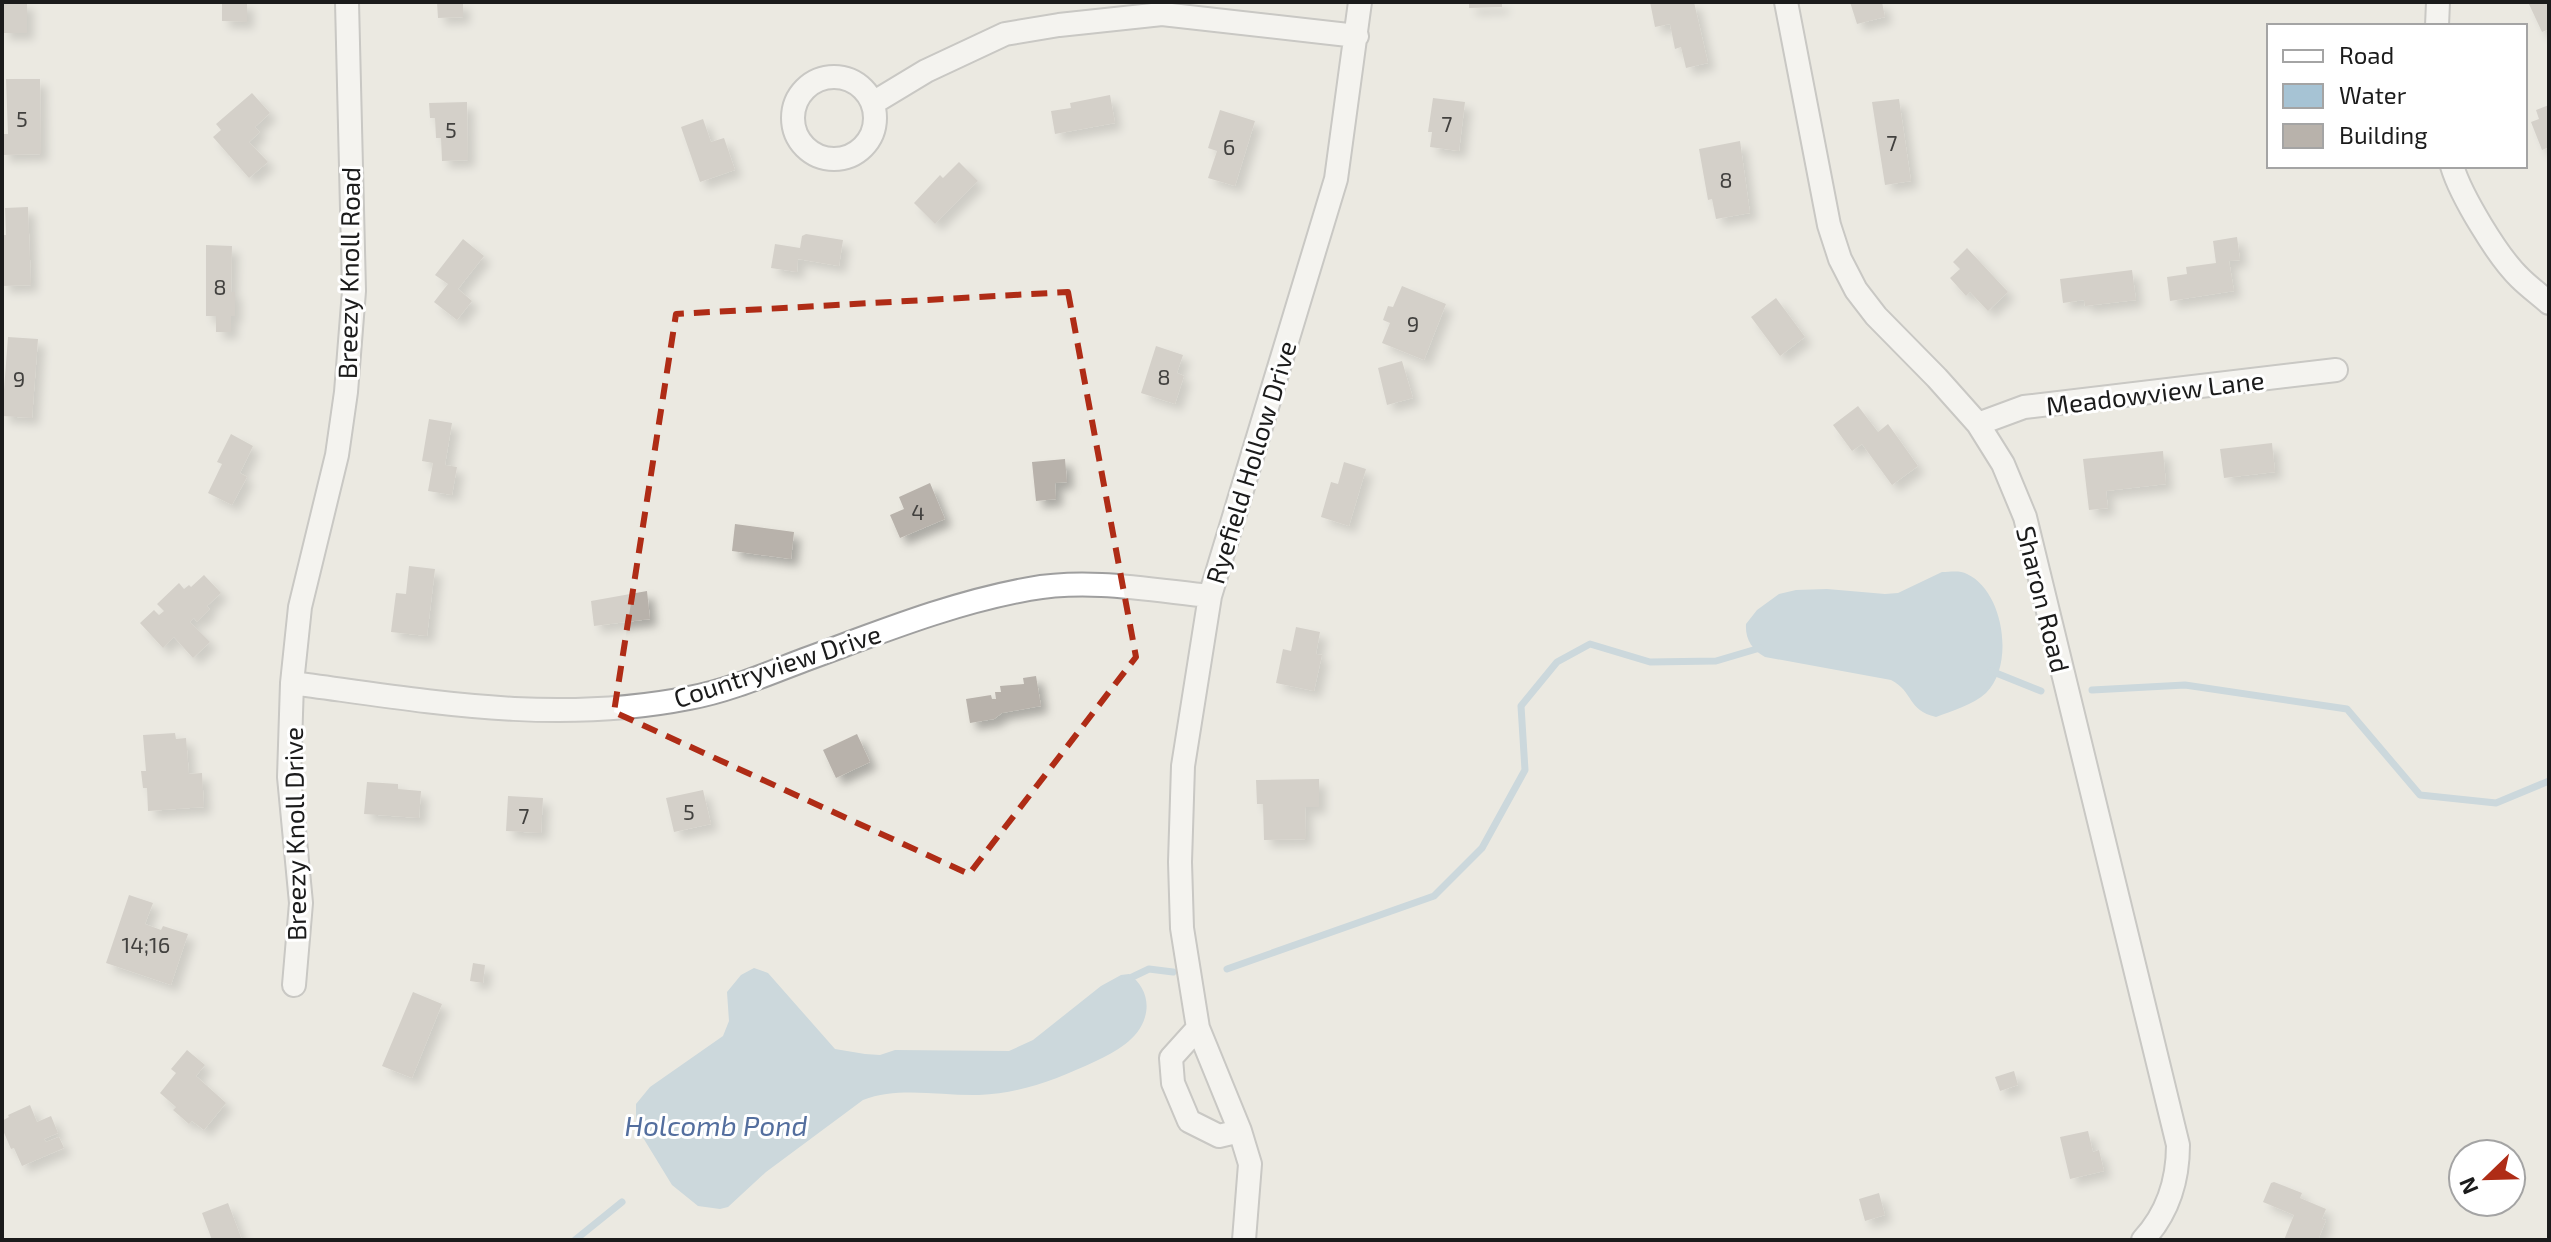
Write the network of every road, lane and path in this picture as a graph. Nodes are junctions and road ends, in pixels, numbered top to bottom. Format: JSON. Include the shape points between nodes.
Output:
{"nodes":[{"id":1,"x":347,"y":2,"type":"edge"},
{"id":2,"x":1360,"y":2,"type":"edge"},
{"id":3,"x":1786,"y":2,"type":"edge"},
{"id":4,"x":2438,"y":2,"type":"edge"},
{"id":5,"x":2437,"y":24,"type":"edge"},
{"id":6,"x":1357,"y":36,"type":"junction"},
{"id":7,"x":873,"y":103,"type":"dead end"},
{"id":8,"x":2453,"y":168,"type":"edge"},
{"id":9,"x":2549,"y":303,"type":"edge"},
{"id":10,"x":2336,"y":370,"type":"dead end"},
{"id":11,"x":1978,"y":424,"type":"junction"},
{"id":12,"x":1210,"y":596,"type":"junction"},
{"id":13,"x":292,"y":683,"type":"junction"},
{"id":14,"x":294,"y":985,"type":"dead end"},
{"id":15,"x":1198,"y":1028,"type":"junction"},
{"id":16,"x":1240,"y":1131,"type":"junction"},
{"id":17,"x":1244,"y":1240,"type":"edge"},
{"id":18,"x":2143,"y":1240,"type":"edge"}],
"edges":[{"from":1,"to":13,"type":"street","name":"Breezy Knoll Road","via":[[354,291],[346,392],[337,455],[300,607]]},
{"from":2,"to":6,"type":"street","name":"Ryefield Hollow Drive"},
{"from":3,"to":11,"type":"street","name":"Sharon Road","via":[[1840,259],[1876,316]]},
{"from":4,"to":5,"type":"street"},
{"from":6,"to":7,"type":"street","via":[[1162,14],[1059,25],[1005,34]]},
{"from":6,"to":12,"type":"street","name":"Ryefield Hollow Drive","via":[[1336,179]]},
{"from":8,"to":9,"type":"street","via":[[2518,277]]},
{"from":10,"to":11,"type":"street","name":"Meadowview Lane","via":[[2024,407]]},
{"from":11,"to":18,"type":"street","name":"Sharon Road","via":[[2003,464],[2025,517],[2175,1126],[2178,1169],[2170,1202]]},
{"from":12,"to":13,"type":"street","name":"Countryview Drive","via":[[1079,584],[1031,588],[960,604],[693,698],[622,709],[553,712],[469,706]]},
{"from":12,"to":15,"type":"street","name":"Ryefield Hollow Drive","via":[[1183,766],[1180,862],[1182,928]]},
{"from":13,"to":14,"type":"street","name":"Breezy Knoll Drive","via":[[289,777],[301,903]]},
{"from":15,"to":16,"type":"street","name":"Ryefield Hollow Drive"},
{"from":15,"to":16,"type":"street","via":[[1171,1058],[1173,1083],[1189,1121],[1219,1136]]},
{"from":16,"to":17,"type":"street","name":"Ryefield Hollow Drive","via":[[1250,1164]]}]}
